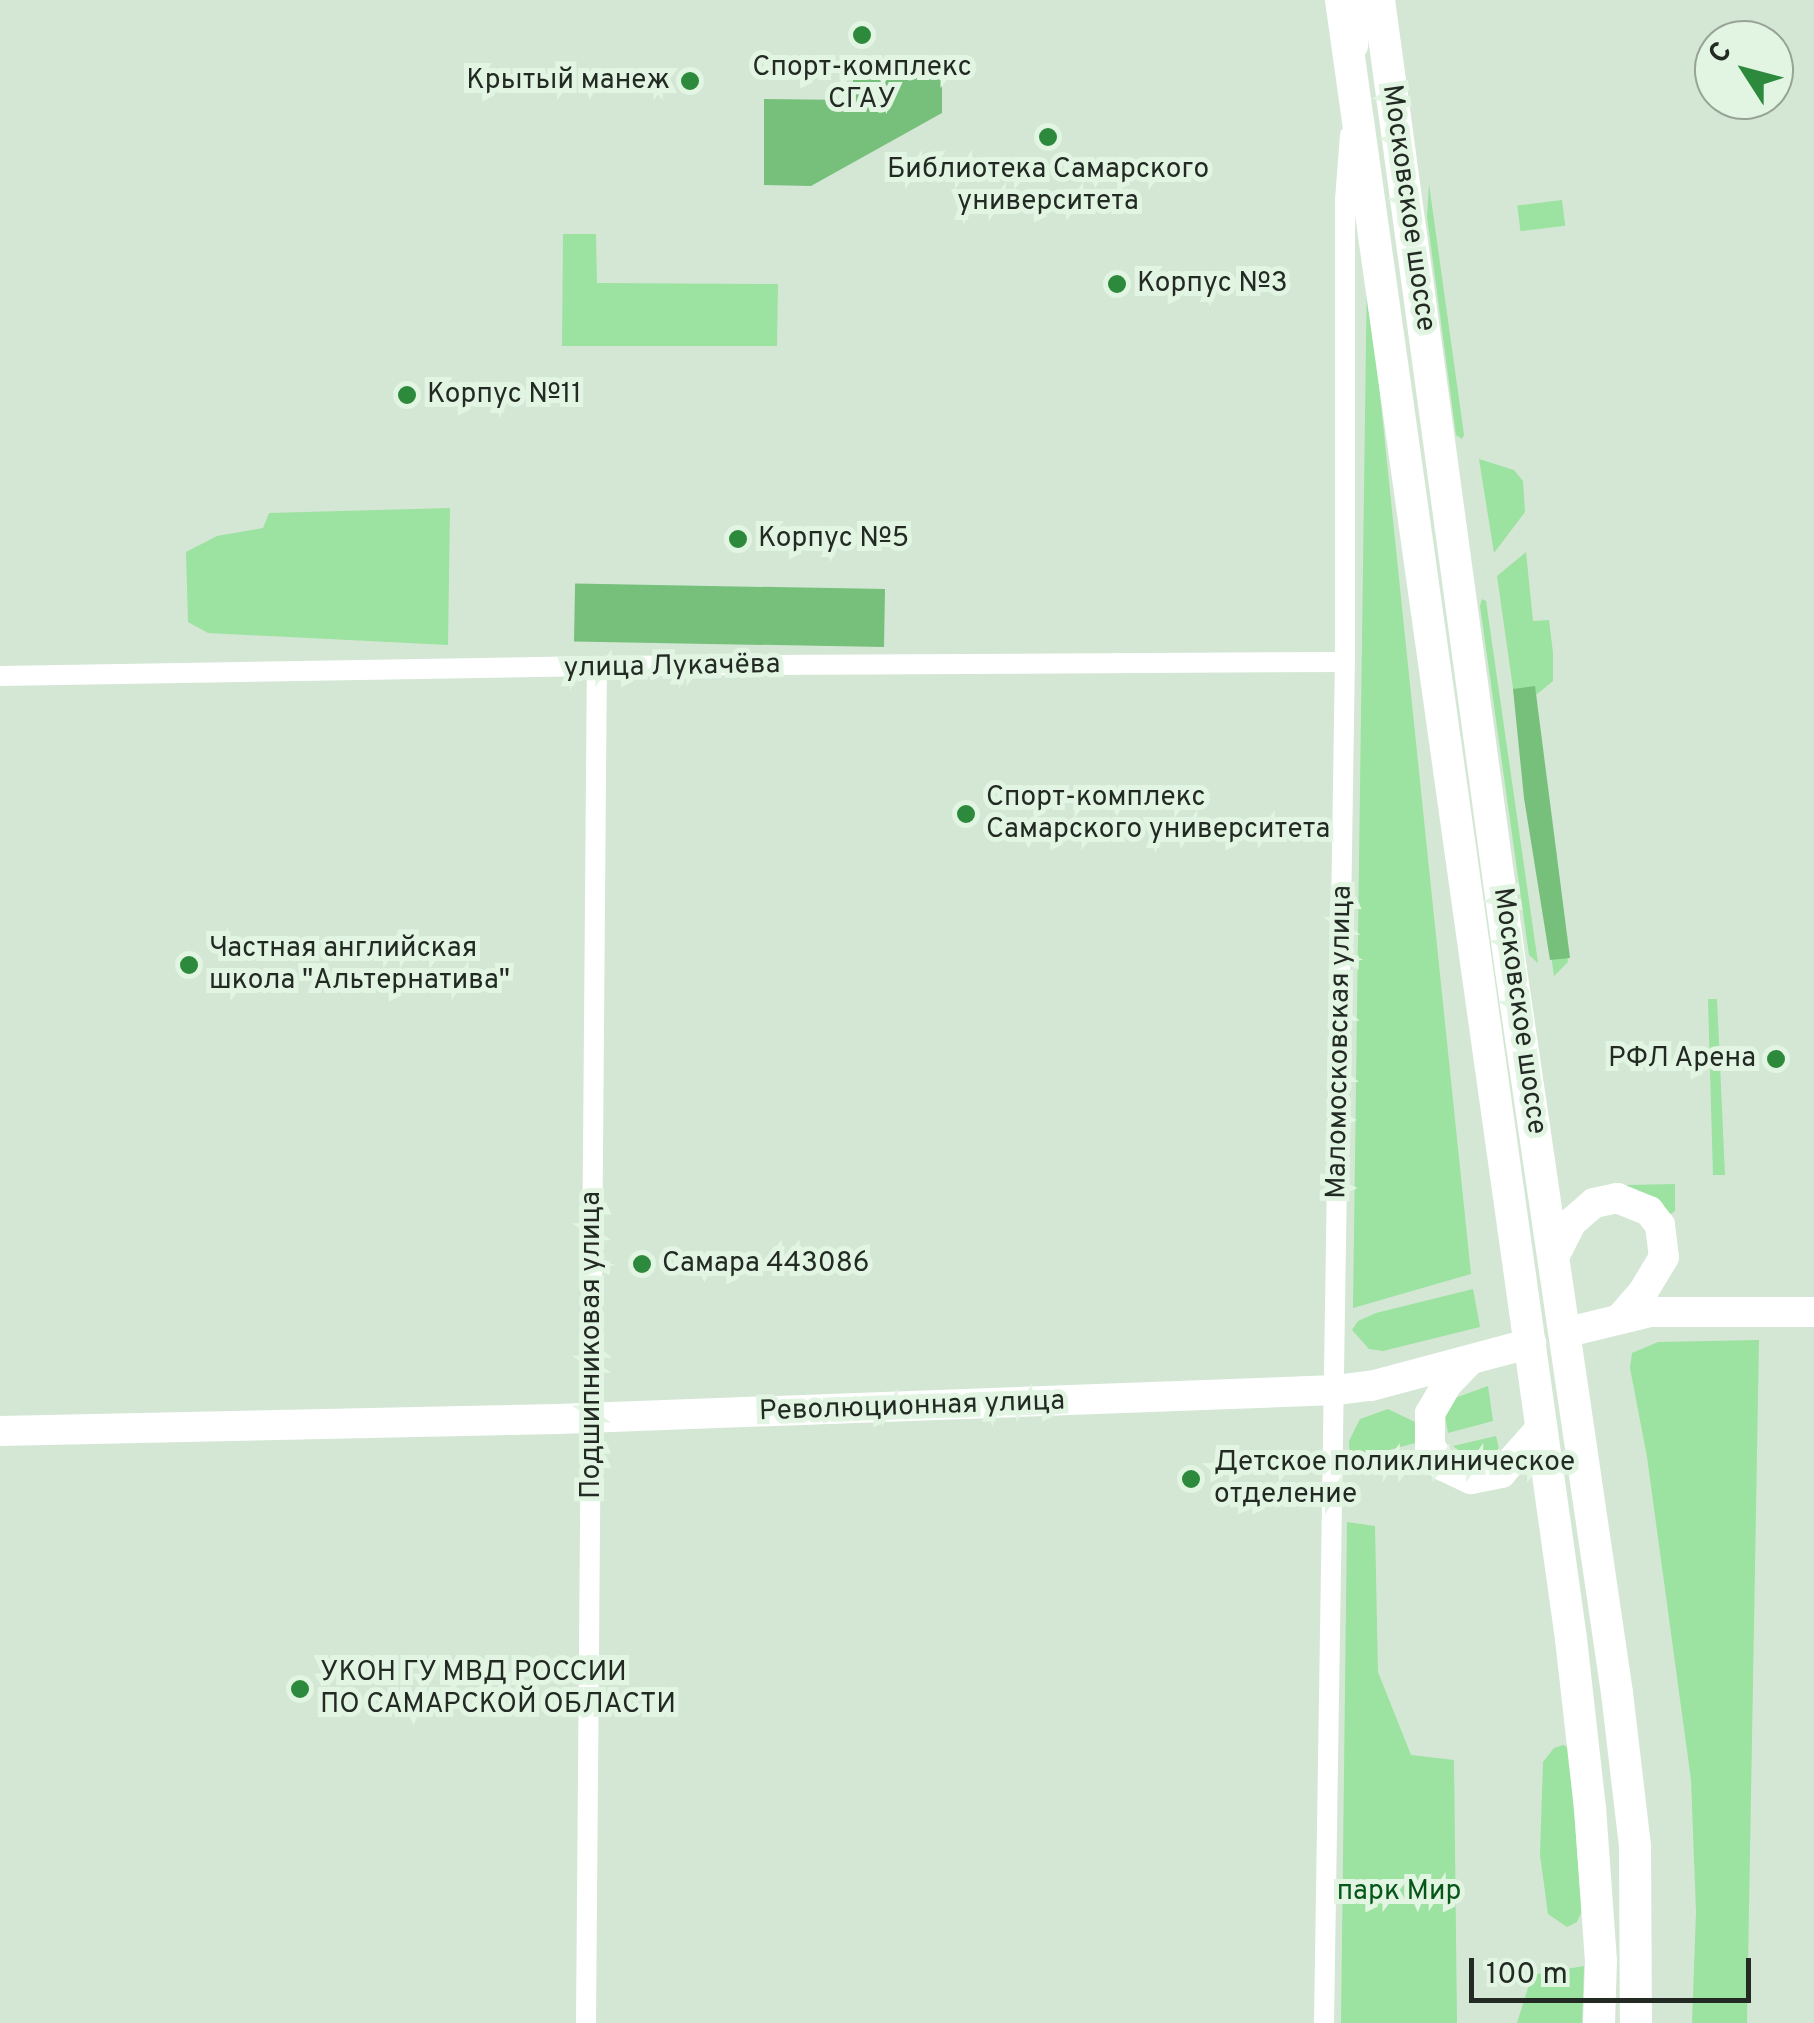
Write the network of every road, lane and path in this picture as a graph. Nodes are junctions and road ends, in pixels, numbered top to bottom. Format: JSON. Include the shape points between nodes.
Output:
{"nodes":[{"id":1,"x":1361,"y":0,"type":"edge"},
{"id":2,"x":1353,"y":96,"type":"junction"},
{"id":3,"x":1345,"y":662,"type":"junction"},
{"id":4,"x":597,"y":666,"type":"junction"},
{"id":5,"x":0,"y":676,"type":"edge"},
{"id":6,"x":1549,"y":1267,"type":"junction"},
{"id":7,"x":1814,"y":1312,"type":"edge"},
{"id":8,"x":1621,"y":1317,"type":"junction"},
{"id":9,"x":1550,"y":1337,"type":"junction"},
{"id":10,"x":1470,"y":1360,"type":"junction"},
{"id":11,"x":1336,"y":1390,"type":"junction"},
{"id":12,"x":1550,"y":1413,"type":"junction"},
{"id":13,"x":591,"y":1417,"type":"junction"},
{"id":14,"x":0,"y":1431,"type":"edge"},
{"id":15,"x":586,"y":2023,"type":"edge"},
{"id":16,"x":1324,"y":2023,"type":"edge"},
{"id":17,"x":1599,"y":2023,"type":"edge"},
{"id":18,"x":1617,"y":2023,"type":"edge"},
{"id":19,"x":1636,"y":2023,"type":"edge"}],
"edges":[{"from":1,"to":2,"type":"main road","name":"Московское шоссе"},
{"from":1,"to":6,"type":"main road","name":"Московское шоссе"},
{"from":2,"to":3,"type":"street","name":"Маломосковская улица","via":[[1344,200]]},
{"from":2,"to":9,"type":"main road","name":"Московское шоссе"},
{"from":3,"to":4,"type":"street","name":"улица Лукачёва"},
{"from":3,"to":11,"type":"street","name":"Маломосковская улица"},
{"from":4,"to":5,"type":"street","name":"улица Лукачёва"},
{"from":4,"to":13,"type":"street","name":"Подшипниковая улица"},
{"from":6,"to":8,"type":"main road","via":[[1572,1222],[1594,1204],[1617,1198],[1649,1211],[1660,1225],[1664,1258]]},
{"from":6,"to":9,"type":"main road","name":"Московское шоссе"},
{"from":7,"to":8,"type":"main road","name":"Революционная улица","via":[[1684,1309]]},
{"from":8,"to":9,"type":"main road","name":"Революционная улица"},
{"from":9,"to":10,"type":"main road","name":"Революционная улица"},
{"from":9,"to":12,"type":"main road","name":"Московское шоссе"},
{"from":9,"to":19,"type":"main road","name":"Московское шоссе","via":[[1635,1847]]},
{"from":10,"to":11,"type":"main road","name":"Революционная улица"},
{"from":10,"to":12,"type":"main road","via":[[1430,1413],[1430,1446],[1443,1466],[1471,1478],[1501,1473]]},
{"from":11,"to":13,"type":"main road","name":"Революционная улица"},
{"from":11,"to":16,"type":"street","name":"Маломосковская улица"},
{"from":12,"to":17,"type":"main road","name":"Московское шоссе","via":[[1590,1808]]},
{"from":12,"to":18,"type":"main road","name":"Московское шоссе","via":[[1611,1803],[1620,1911]]},
{"from":13,"to":14,"type":"main road","name":"Революционная улица"},
{"from":13,"to":15,"type":"street","name":"Подшипниковая улица"}]}
